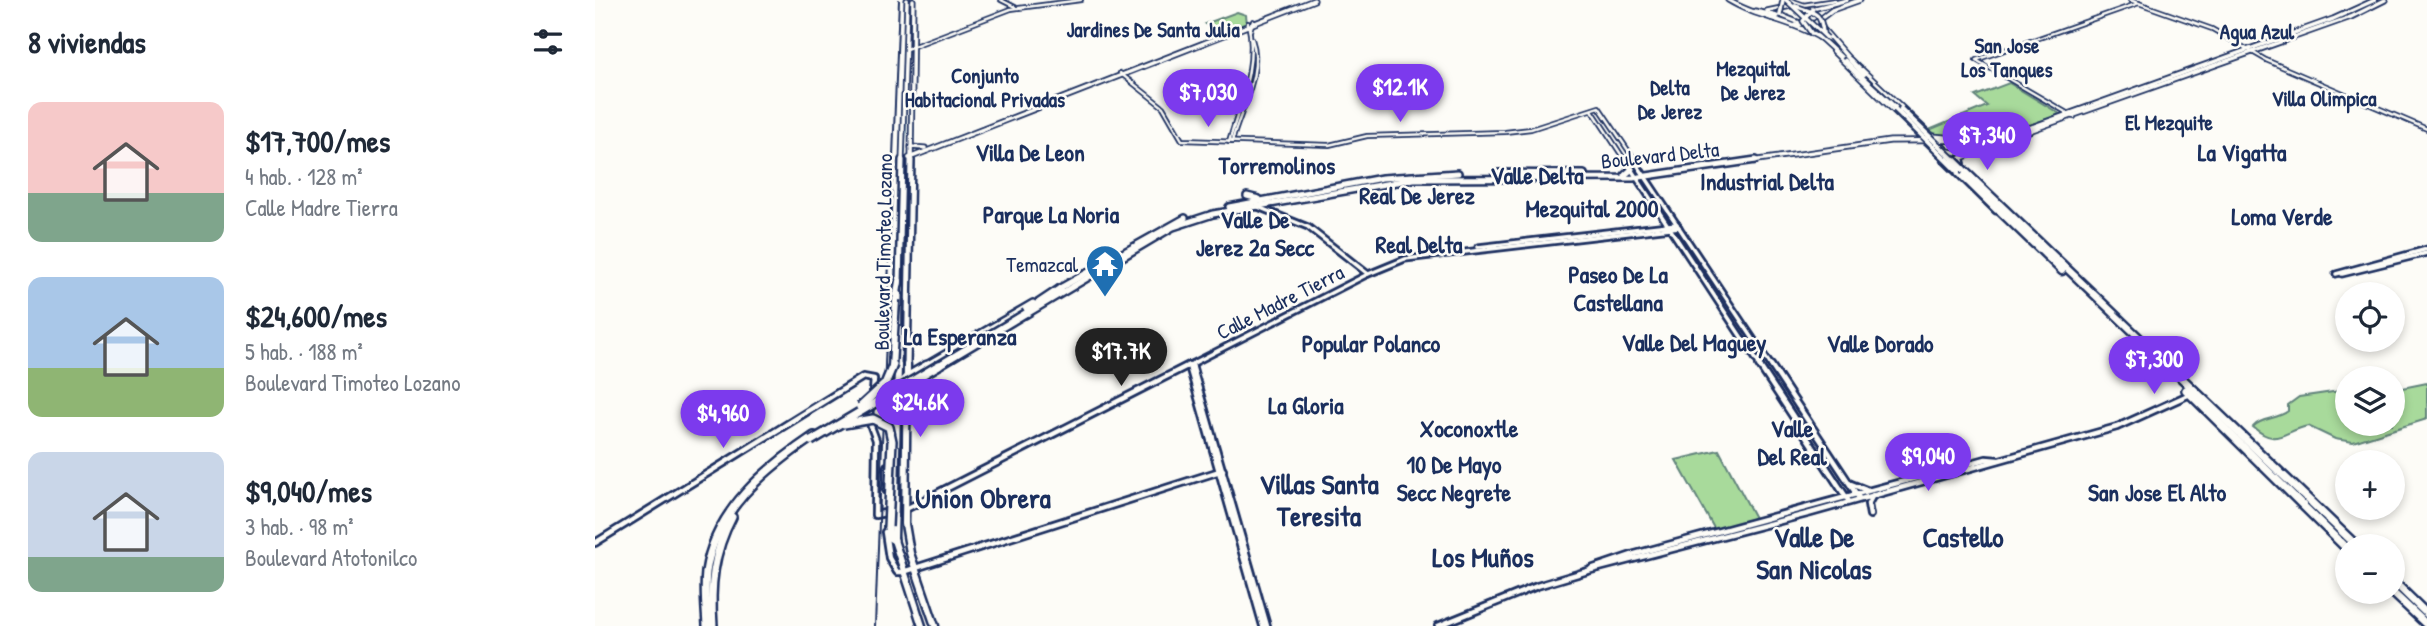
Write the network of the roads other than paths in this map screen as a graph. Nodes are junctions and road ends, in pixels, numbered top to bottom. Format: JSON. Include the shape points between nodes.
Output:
{"nodes":[{"id":1,"x":907,"y":0,"type":"edge"},
{"id":2,"x":913,"y":0,"type":"edge"},
{"id":3,"x":1001,"y":0,"type":"edge"},
{"id":4,"x":1075,"y":0,"type":"edge"},
{"id":5,"x":1081,"y":0,"type":"edge"},
{"id":6,"x":1306,"y":0,"type":"edge"},
{"id":7,"x":1314,"y":0,"type":"edge"},
{"id":8,"x":1835,"y":0,"type":"edge"},
{"id":9,"x":1847,"y":0,"type":"edge"},
{"id":10,"x":1860,"y":0,"type":"edge"},
{"id":11,"x":2129,"y":0,"type":"edge"},
{"id":12,"x":2375,"y":0,"type":"edge"},
{"id":13,"x":2385,"y":0,"type":"edge"},
{"id":14,"x":1732,"y":1,"type":"edge"},
{"id":15,"x":1786,"y":1,"type":"edge"},
{"id":16,"x":2139,"y":3,"type":"junction"},
{"id":17,"x":1803,"y":5,"type":"junction"},
{"id":18,"x":2368,"y":6,"type":"junction"},
{"id":19,"x":1016,"y":7,"type":"junction"},
{"id":20,"x":1777,"y":9,"type":"junction"},
{"id":21,"x":1748,"y":12,"type":"junction"},
{"id":22,"x":1826,"y":15,"type":"junction"},
{"id":23,"x":1780,"y":22,"type":"junction"},
{"id":24,"x":1818,"y":22,"type":"junction"},
{"id":25,"x":1251,"y":25,"type":"junction"},
{"id":26,"x":2206,"y":26,"type":"junction"},
{"id":27,"x":1824,"y":37,"type":"junction"},
{"id":28,"x":1252,"y":39,"type":"junction"},
{"id":29,"x":919,"y":43,"type":"joint"},
{"id":30,"x":910,"y":46,"type":"junction"},
{"id":31,"x":1832,"y":48,"type":"junction"},
{"id":32,"x":2251,"y":52,"type":"junction"},
{"id":33,"x":1255,"y":59,"type":"junction"},
{"id":34,"x":1847,"y":60,"type":"junction"},
{"id":35,"x":2224,"y":61,"type":"junction"},
{"id":36,"x":1260,"y":62,"type":"dead end"},
{"id":37,"x":1858,"y":72,"type":"junction"},
{"id":38,"x":1122,"y":74,"type":"junction"},
{"id":39,"x":1861,"y":80,"type":"junction"},
{"id":40,"x":2149,"y":87,"type":"junction"},
{"id":41,"x":911,"y":97,"type":"junction"},
{"id":42,"x":904,"y":98,"type":"junction"},
{"id":43,"x":1592,"y":110,"type":"junction"},
{"id":44,"x":2070,"y":116,"type":"junction"},
{"id":45,"x":2427,"y":130,"type":"edge"},
{"id":46,"x":1914,"y":133,"type":"junction"},
{"id":47,"x":2022,"y":136,"type":"junction"},
{"id":48,"x":1930,"y":138,"type":"junction"},
{"id":49,"x":1912,"y":139,"type":"junction"},
{"id":50,"x":1961,"y":139,"type":"joint"},
{"id":51,"x":1900,"y":140,"type":"junction"},
{"id":52,"x":1231,"y":142,"type":"junction"},
{"id":53,"x":1971,"y":142,"type":"junction"},
{"id":54,"x":1894,"y":146,"type":"dead end"},
{"id":55,"x":911,"y":147,"type":"junction"},
{"id":56,"x":925,"y":148,"type":"junction"},
{"id":57,"x":1929,"y":148,"type":"junction"},
{"id":58,"x":1946,"y":149,"type":"junction"},
{"id":59,"x":903,"y":158,"type":"junction"},
{"id":60,"x":912,"y":158,"type":"junction"},
{"id":61,"x":1962,"y":169,"type":"junction"},
{"id":62,"x":1635,"y":174,"type":"junction"},
{"id":63,"x":1592,"y":175,"type":"junction"},
{"id":64,"x":1398,"y":176,"type":"junction"},
{"id":65,"x":1645,"y":176,"type":"junction"},
{"id":66,"x":1573,"y":178,"type":"junction"},
{"id":67,"x":1391,"y":181,"type":"junction"},
{"id":68,"x":1253,"y":203,"type":"junction"},
{"id":69,"x":2007,"y":218,"type":"junction"},
{"id":70,"x":1678,"y":225,"type":"junction"},
{"id":71,"x":1669,"y":226,"type":"junction"},
{"id":72,"x":2427,"y":251,"type":"edge"},
{"id":73,"x":909,"y":255,"type":"junction"},
{"id":74,"x":900,"y":256,"type":"junction"},
{"id":75,"x":1368,"y":274,"type":"junction"},
{"id":76,"x":2336,"y":274,"type":"dead end"},
{"id":77,"x":899,"y":281,"type":"junction"},
{"id":78,"x":1061,"y":288,"type":"junction"},
{"id":79,"x":1054,"y":297,"type":"junction"},
{"id":80,"x":1025,"y":313,"type":"junction"},
{"id":81,"x":954,"y":353,"type":"junction"},
{"id":82,"x":1191,"y":365,"type":"junction"},
{"id":83,"x":908,"y":366,"type":"junction"},
{"id":84,"x":924,"y":367,"type":"junction"},
{"id":85,"x":906,"y":380,"type":"junction"},
{"id":86,"x":2190,"y":394,"type":"junction"},
{"id":87,"x":1814,"y":430,"type":"junction"},
{"id":88,"x":1803,"y":432,"type":"junction"},
{"id":89,"x":817,"y":434,"type":"junction"},
{"id":90,"x":811,"y":441,"type":"junction"},
{"id":91,"x":895,"y":457,"type":"junction"},
{"id":92,"x":781,"y":461,"type":"junction"},
{"id":93,"x":1221,"y":470,"type":"junction"},
{"id":94,"x":1848,"y":482,"type":"junction"},
{"id":95,"x":1839,"y":485,"type":"junction"},
{"id":96,"x":907,"y":487,"type":"junction"},
{"id":97,"x":895,"y":491,"type":"junction"},
{"id":98,"x":1872,"y":492,"type":"junction"},
{"id":99,"x":1858,"y":496,"type":"junction"},
{"id":100,"x":907,"y":498,"type":"junction"},
{"id":101,"x":1848,"y":499,"type":"junction"},
{"id":102,"x":1833,"y":501,"type":"junction"},
{"id":103,"x":894,"y":502,"type":"junction"},
{"id":104,"x":905,"y":509,"type":"junction"},
{"id":105,"x":885,"y":513,"type":"junction"},
{"id":106,"x":1870,"y":515,"type":"dead end"},
{"id":107,"x":2322,"y":524,"type":"junction"},
{"id":108,"x":2338,"y":528,"type":"junction"},
{"id":109,"x":2344,"y":534,"type":"edge"},
{"id":110,"x":2335,"y":537,"type":"edge"},
{"id":111,"x":894,"y":540,"type":"junction"},
{"id":112,"x":595,"y":543,"type":"edge"},
{"id":113,"x":711,"y":558,"type":"junction"},
{"id":114,"x":915,"y":568,"type":"junction"},
{"id":115,"x":1591,"y":570,"type":"junction"},
{"id":116,"x":903,"y":572,"type":"junction"},
{"id":117,"x":2405,"y":593,"type":"edge"},
{"id":118,"x":2405,"y":604,"type":"edge"},
{"id":119,"x":2427,"y":614,"type":"edge"},
{"id":120,"x":2427,"y":625,"type":"edge"},
{"id":121,"x":707,"y":626,"type":"edge"},
{"id":122,"x":713,"y":626,"type":"edge"},
{"id":123,"x":922,"y":626,"type":"edge"},
{"id":124,"x":935,"y":626,"type":"edge"},
{"id":125,"x":1265,"y":626,"type":"edge"},
{"id":126,"x":1438,"y":626,"type":"edge"}],
"edges":[{"from":1,"to":30,"type":"main road","name":"Boulevard Timoteo Lozano"},
{"from":2,"to":30,"type":"main road","name":"Boulevard Timoteo Lozano"},
{"from":3,"to":19,"type":"street"},
{"from":4,"to":19,"type":"street"},
{"from":5,"to":19,"type":"street"},
{"from":6,"to":25,"type":"main road"},
{"from":7,"to":25,"type":"main road"},
{"from":8,"to":17,"type":"street"},
{"from":9,"to":31,"type":"main road","bridge":true,"via":[[1816,8],[1804,17],[1805,28]]},
{"from":10,"to":22,"type":"main road"},
{"from":11,"to":16,"type":"street"},
{"from":12,"to":18,"type":"main road","name":"Boulevard Delta"},
{"from":13,"to":18,"type":"main road","name":"Boulevard Delta"},
{"from":14,"to":20,"type":"main road","via":[[1756,10]]},
{"from":14,"to":21,"type":"main road"},
{"from":14,"to":21,"type":"main road","via":[[1777,16]]},
{"from":15,"to":17,"type":"main road"},
{"from":15,"to":20,"type":"main road"},
{"from":15,"to":20,"type":"main road"},
{"from":15,"to":24,"type":"main road","bridge":true,"via":[[1780,15],[1798,23]]},
{"from":15,"to":27,"type":"main road","bridge":true},
{"from":15,"to":27,"type":"main road","bridge":true,"via":[[1818,14]]},
{"from":15,"to":31,"type":"main road","bridge":true},
{"from":16,"to":26,"type":"street"},
{"from":16,"to":44,"type":"street","via":[[1977,60]]},
{"from":17,"to":20,"type":"street"},
{"from":18,"to":32,"type":"main road","name":"Boulevard Delta"},
{"from":19,"to":29,"type":"street"},
{"from":19,"to":30,"type":"street"},
{"from":21,"to":23,"type":"main road"},
{"from":22,"to":24,"type":"main road"},
{"from":22,"to":27,"type":"main road"},
{"from":23,"to":24,"type":"main road"},
{"from":23,"to":27,"type":"main road"},
{"from":25,"to":28,"type":"street"},
{"from":25,"to":38,"type":"main road"},
{"from":26,"to":32,"type":"street"},
{"from":26,"to":32,"type":"street"},
{"from":27,"to":31,"type":"main road","bridge":true},
{"from":27,"to":34,"type":"main road"},
{"from":27,"to":34,"type":"main road"},
{"from":28,"to":33,"type":"street"},
{"from":28,"to":52,"type":"street","via":[[1251,63]]},
{"from":29,"to":30,"type":"main road"},
{"from":30,"to":41,"type":"main road","name":"Boulevard Timoteo Lozano"},
{"from":30,"to":42,"type":"main road","name":"Boulevard Timoteo Lozano"},
{"from":31,"to":34,"type":"main road"},
{"from":31,"to":39,"type":"street"},
{"from":32,"to":35,"type":"main road","name":"Boulevard Delta"},
{"from":32,"to":45,"type":"street"},
{"from":33,"to":36,"type":"street"},
{"from":33,"to":52,"type":"street","via":[[1245,107]]},
{"from":34,"to":37,"type":"highway"},
{"from":34,"to":39,"type":"highway"},
{"from":34,"to":48,"type":"street"},
{"from":35,"to":40,"type":"main road","name":"Boulevard Delta"},
{"from":35,"to":40,"type":"main road","name":"Boulevard Delta"},
{"from":37,"to":48,"type":"highway"},
{"from":37,"to":61,"type":"highway","bridge":true},
{"from":38,"to":52,"type":"street","via":[[1163,107],[1182,140]]},
{"from":38,"to":56,"type":"main road"},
{"from":38,"to":60,"type":"main road"},
{"from":39,"to":46,"type":"street"},
{"from":40,"to":44,"type":"main road","name":"Boulevard Delta"},
{"from":40,"to":44,"type":"main road","name":"Boulevard Delta","via":[[2109,97]]},
{"from":41,"to":42,"type":"main road"},
{"from":41,"to":55,"type":"main road","name":"Boulevard Timoteo Lozano"},
{"from":42,"to":59,"type":"main road","name":"Boulevard Timoteo Lozano"},
{"from":43,"to":52,"type":"street","via":[[1528,129],[1367,136],[1329,145]]},
{"from":43,"to":62,"type":"street"},
{"from":43,"to":65,"type":"street","via":[[1599,107]]},
{"from":44,"to":47,"type":"main road","name":"Boulevard Delta"},
{"from":44,"to":50,"type":"main road","name":"Boulevard Delta","via":[[2008,136]]},
{"from":46,"to":48,"type":"street"},
{"from":46,"to":49,"type":"main road"},
{"from":47,"to":53,"type":"main road","name":"Boulevard Delta"},
{"from":47,"to":61,"type":"main road","via":[[1961,158]]},
{"from":48,"to":49,"type":"main road","name":"Boulevard Delta"},
{"from":48,"to":50,"type":"highway"},
{"from":48,"to":51,"type":"main road","name":"Boulevard Delta"},
{"from":48,"to":53,"type":"main road","name":"Boulevard Delta"},
{"from":48,"to":57,"type":"street"},
{"from":48,"to":58,"type":"street"},
{"from":49,"to":65,"type":"main road","name":"Boulevard Delta","via":[[1885,139]]},
{"from":51,"to":54,"type":"main road"},
{"from":51,"to":65,"type":"main road","name":"Boulevard Delta"},
{"from":53,"to":58,"type":"main road","via":[[1982,148],[1961,155]]},
{"from":55,"to":56,"type":"main road"},
{"from":55,"to":60,"type":"main road","name":"Boulevard Timoteo Lozano"},
{"from":56,"to":60,"type":"main road"},
{"from":57,"to":58,"type":"street","via":[[1934,143]]},
{"from":57,"to":69,"type":"street"},
{"from":58,"to":61,"type":"street"},
{"from":59,"to":60,"type":"main road"},
{"from":59,"to":74,"type":"main road","name":"Boulevard Timoteo Lozano"},
{"from":60,"to":73,"type":"main road","name":"Boulevard Timoteo Lozano"},
{"from":61,"to":69,"type":"highway"},
{"from":61,"to":108,"type":"highway"},
{"from":62,"to":63,"type":"main road","name":"Boulevard Delta"},
{"from":62,"to":65,"type":"main road","name":"Boulevard Delta"},
{"from":62,"to":66,"type":"main road","name":"Boulevard Delta"},
{"from":62,"to":71,"type":"street"},
{"from":63,"to":64,"type":"main road","name":"Boulevard Delta"},
{"from":63,"to":66,"type":"main road"},
{"from":64,"to":67,"type":"main road"},
{"from":64,"to":68,"type":"main road","name":"Boulevard Delta"},
{"from":65,"to":70,"type":"street"},
{"from":66,"to":67,"type":"main road","name":"Boulevard Delta"},
{"from":67,"to":68,"type":"main road","name":"Boulevard Delta"},
{"from":68,"to":75,"type":"street","via":[[1308,227]]},
{"from":68,"to":78,"type":"main road","name":"Boulevard Delta","via":[[1176,222]]},
{"from":68,"to":79,"type":"main road","name":"Boulevard Delta","via":[[1180,224]]},
{"from":69,"to":86,"type":"highway"},
{"from":70,"to":71,"type":"street","name":"Calle Madre Tierra"},
{"from":70,"to":87,"type":"street"},
{"from":71,"to":75,"type":"street","name":"Calle Madre Tierra","via":[[1410,258]]},
{"from":71,"to":88,"type":"street"},
{"from":72,"to":76,"type":"street"},
{"from":73,"to":74,"type":"main road"},
{"from":73,"to":83,"type":"main road","name":"Boulevard Timoteo Lozano"},
{"from":74,"to":77,"type":"main road","name":"Boulevard Timoteo Lozano"},
{"from":75,"to":82,"type":"street","name":"Calle Madre Tierra"},
{"from":77,"to":85,"type":"main road","name":"Boulevard Timoteo Lozano"},
{"from":77,"to":89,"type":"highway","bridge":true,"via":[[894,363],[888,380],[864,404]]},
{"from":78,"to":80,"type":"highway"},
{"from":78,"to":81,"type":"main road","name":"Boulevard Delta"},
{"from":79,"to":80,"type":"highway"},
{"from":79,"to":81,"type":"main road","name":"Boulevard Delta"},
{"from":80,"to":89,"type":"highway","bridge":true},
{"from":80,"to":90,"type":"highway","bridge":true},
{"from":81,"to":84,"type":"main road","name":"Boulevard Delta"},
{"from":81,"to":85,"type":"main road","name":"Boulevard Delta"},
{"from":82,"to":93,"type":"street"},
{"from":82,"to":104,"type":"street","name":"Calle Madre Tierra"},
{"from":83,"to":84,"type":"main road"},
{"from":83,"to":85,"type":"main road","name":"Boulevard Timoteo Lozano"},
{"from":84,"to":85,"type":"main road","name":"Boulevard Delta"},
{"from":85,"to":91,"type":"main road","name":"Boulevard Timoteo Lozano"},
{"from":85,"to":96,"type":"main road","name":"Boulevard Timoteo Lozano"},
{"from":86,"to":98,"type":"street","via":[[2117,427]]},
{"from":86,"to":107,"type":"highway"},
{"from":87,"to":88,"type":"street","via":[[1811,435]]},
{"from":87,"to":94,"type":"street"},
{"from":88,"to":95,"type":"street"},
{"from":89,"to":92,"type":"highway"},
{"from":90,"to":92,"type":"highway"},
{"from":90,"to":111,"type":"highway","bridge":true,"via":[[861,419],[878,419],[888,425],[892,441],[888,527]]},
{"from":91,"to":97,"type":"main road","name":"Boulevard Timoteo Lozano"},
{"from":91,"to":105,"type":"street","via":[[888,464]]},
{"from":92,"to":113,"type":"highway","via":[[738,508]]},
{"from":93,"to":114,"type":"street"},
{"from":93,"to":125,"type":"street"},
{"from":94,"to":98,"type":"street"},
{"from":94,"to":99,"type":"street"},
{"from":95,"to":101,"type":"street"},
{"from":95,"to":102,"type":"street"},
{"from":96,"to":97,"type":"main road"},
{"from":96,"to":100,"type":"main road","name":"Boulevard Timoteo Lozano"},
{"from":97,"to":103,"type":"main road","name":"Boulevard Timoteo Lozano"},
{"from":98,"to":99,"type":"street"},
{"from":98,"to":106,"type":"street"},
{"from":99,"to":101,"type":"street"},
{"from":100,"to":103,"type":"main road"},
{"from":100,"to":104,"type":"main road","name":"Boulevard Timoteo Lozano"},
{"from":101,"to":102,"type":"street"},
{"from":101,"to":115,"type":"street"},
{"from":102,"to":115,"type":"street"},
{"from":103,"to":111,"type":"main road","name":"Boulevard Timoteo Lozano"},
{"from":104,"to":114,"type":"main road","name":"Boulevard Timoteo Lozano"},
{"from":105,"to":112,"type":"street","via":[[875,515],[876,440],[868,419],[875,382],[863,377]]},
{"from":105,"to":116,"type":"street","via":[[887,551],[895,570]]},
{"from":107,"to":108,"type":"highway","via":[[2336,533]]},
{"from":107,"to":110,"type":"highway"},
{"from":108,"to":109,"type":"highway"},
{"from":111,"to":116,"type":"main road","name":"Boulevard Timoteo Lozano"},
{"from":113,"to":121,"type":"highway","via":[[705,587]]},
{"from":113,"to":122,"type":"highway"},
{"from":114,"to":116,"type":"street"},
{"from":114,"to":124,"type":"main road","name":"Boulevard Timoteo Lozano"},
{"from":115,"to":126,"type":"street","via":[[1537,586]]},
{"from":116,"to":123,"type":"main road","name":"Boulevard Timoteo Lozano"},
{"from":117,"to":119,"type":"highway"},
{"from":118,"to":120,"type":"highway"}]}
